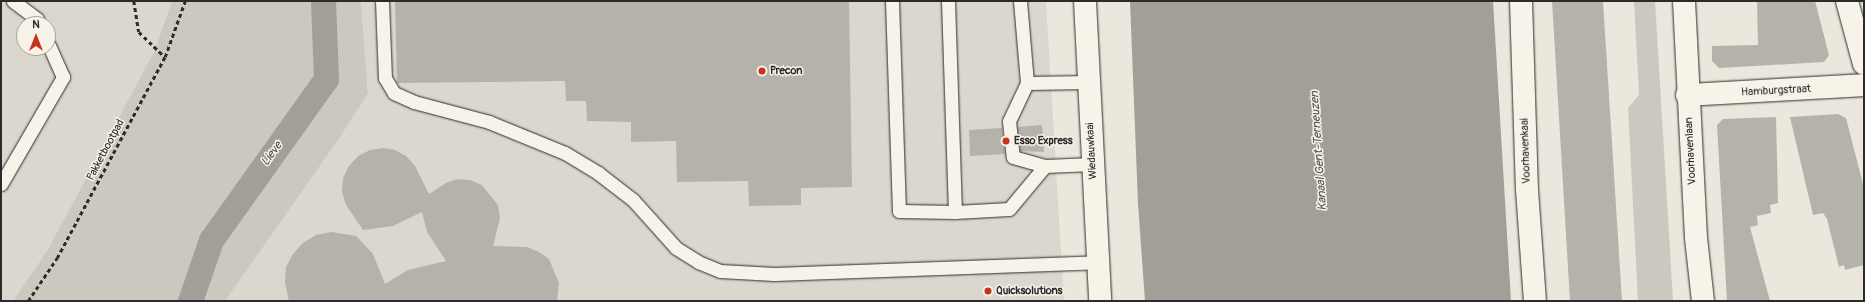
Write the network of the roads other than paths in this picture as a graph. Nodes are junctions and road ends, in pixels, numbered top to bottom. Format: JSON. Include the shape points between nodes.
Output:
{"nodes":[{"id":1,"x":382,"y":1,"type":"edge"},
{"id":2,"x":892,"y":1,"type":"edge"},
{"id":3,"x":948,"y":1,"type":"edge"},
{"id":4,"x":1020,"y":1,"type":"edge"},
{"id":5,"x":1085,"y":1,"type":"edge"},
{"id":6,"x":1520,"y":1,"type":"edge"},
{"id":7,"x":1684,"y":1,"type":"edge"},
{"id":8,"x":1847,"y":1,"type":"edge"},
{"id":9,"x":17,"y":2,"type":"edge"},
{"id":10,"x":33,"y":16,"type":"edge"},
{"id":11,"x":53,"y":56,"type":"edge"},
{"id":12,"x":1864,"y":64,"type":"edge"},
{"id":13,"x":1089,"y":82,"type":"junction"},
{"id":14,"x":1026,"y":83,"type":"junction"},
{"id":15,"x":1864,"y":85,"type":"edge"},
{"id":16,"x":1687,"y":95,"type":"junction"},
{"id":17,"x":1093,"y":164,"type":"junction"},
{"id":18,"x":1046,"y":166,"type":"junction"},
{"id":19,"x":1,"y":184,"type":"edge"},
{"id":20,"x":955,"y":212,"type":"junction"},
{"id":21,"x":1098,"y":262,"type":"junction"},
{"id":22,"x":1100,"y":301,"type":"edge"},
{"id":23,"x":1535,"y":301,"type":"edge"},
{"id":24,"x":1703,"y":301,"type":"edge"}],
"edges":[{"from":1,"to":21,"type":"lane","via":[[385,78],[394,93],[414,102],[489,122],[565,153],[598,173],[633,200],[676,248],[698,262],[720,271],[774,274]]},
{"from":2,"to":20,"type":"lane","via":[[899,210]]},
{"from":3,"to":20,"type":"lane"},
{"from":4,"to":14,"type":"lane"},
{"from":5,"to":13,"type":"street","name":"Wiedauwkaai"},
{"from":6,"to":23,"type":"street","name":"Voorhavenkaai","via":[[1527,190]]},
{"from":7,"to":16,"type":"street","name":"Voorhavenlaan"},
{"from":8,"to":12,"type":"street"},
{"from":9,"to":10,"type":"lane"},
{"from":11,"to":19,"type":"lane","via":[[63,77]]},
{"from":13,"to":14,"type":"lane"},
{"from":13,"to":17,"type":"street","name":"Wiedauwkaai"},
{"from":14,"to":18,"type":"lane","via":[[1009,121],[1013,157]]},
{"from":15,"to":16,"type":"street","name":"Hamburgstraat"},
{"from":16,"to":24,"type":"street","name":"Voorhavenlaan","via":[[1696,238]]},
{"from":17,"to":18,"type":"lane"},
{"from":17,"to":21,"type":"street","name":"Wiedauwkaai"},
{"from":18,"to":20,"type":"lane","via":[[1009,209]]},
{"from":21,"to":22,"type":"street","name":"Wiedauwkaai"}]}
